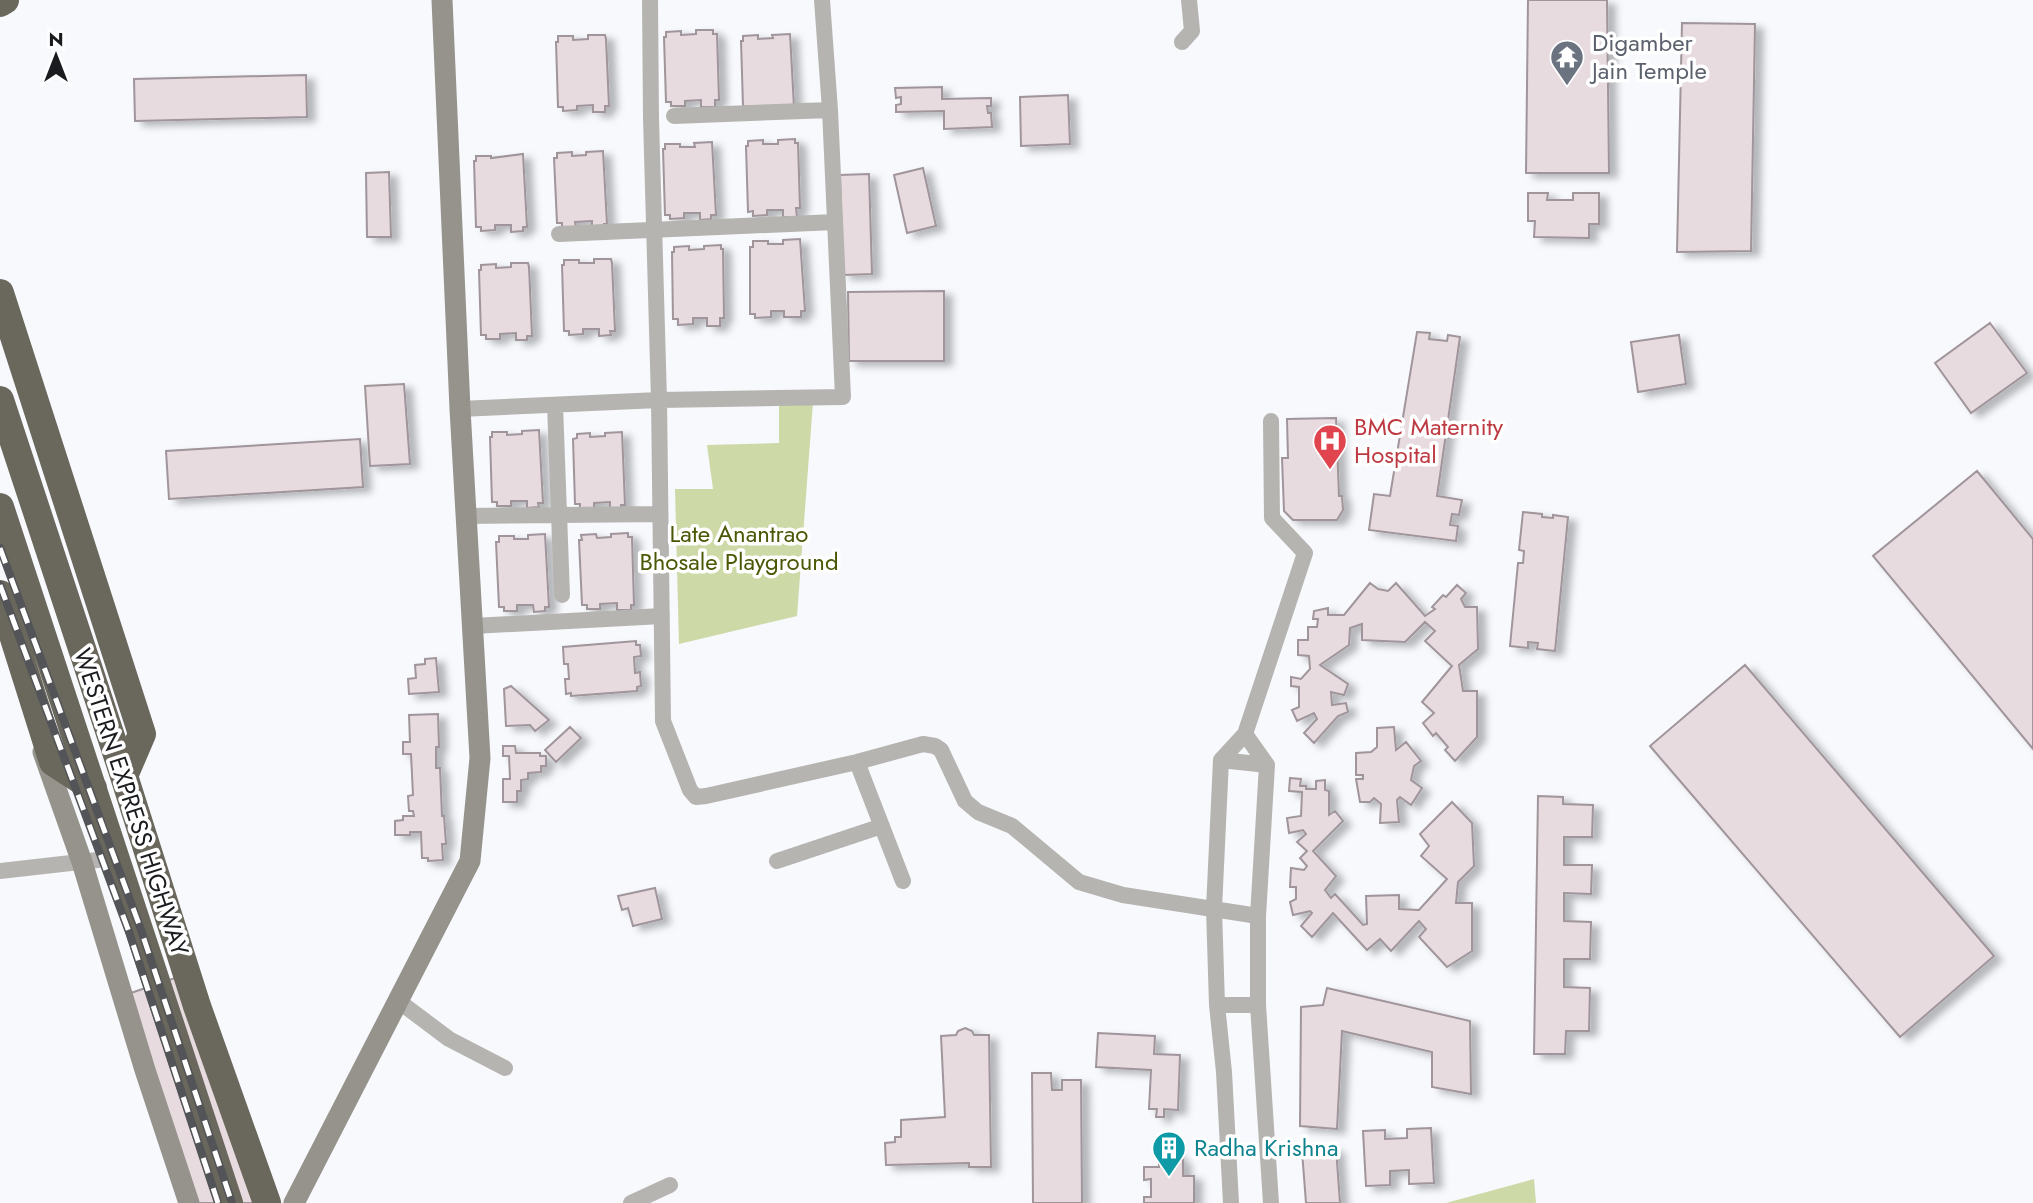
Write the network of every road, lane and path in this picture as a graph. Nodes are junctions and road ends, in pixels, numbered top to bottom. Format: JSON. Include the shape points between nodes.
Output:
{"nodes":[{"id":1,"x":5,"y":0,"type":"edge"},
{"id":2,"x":442,"y":0,"type":"edge"},
{"id":3,"x":650,"y":0,"type":"edge"},
{"id":4,"x":822,"y":0,"type":"edge"},
{"id":5,"x":1189,"y":0,"type":"edge"},
{"id":6,"x":0,"y":3,"type":"edge"},
{"id":7,"x":1182,"y":42,"type":"dead end"},
{"id":8,"x":830,"y":110,"type":"junction"},
{"id":9,"x":674,"y":116,"type":"dead end"},
{"id":10,"x":835,"y":222,"type":"junction"},
{"id":11,"x":654,"y":230,"type":"junction"},
{"id":12,"x":559,"y":234,"type":"dead end"},
{"id":13,"x":0,"y":293,"type":"edge"},
{"id":14,"x":0,"y":400,"type":"edge"},
{"id":15,"x":659,"y":400,"type":"junction"},
{"id":16,"x":555,"y":405,"type":"junction"},
{"id":17,"x":460,"y":409,"type":"junction"},
{"id":18,"x":1271,"y":421,"type":"dead end"},
{"id":19,"x":0,"y":508,"type":"edge"},
{"id":20,"x":660,"y":514,"type":"junction"},
{"id":21,"x":466,"y":516,"type":"junction"},
{"id":22,"x":560,"y":516,"type":"junction"},
{"id":23,"x":0,"y":594,"type":"edge"},
{"id":24,"x":562,"y":594,"type":"dead end"},
{"id":25,"x":662,"y":616,"type":"junction"},
{"id":26,"x":472,"y":626,"type":"junction"},
{"id":27,"x":0,"y":631,"type":"edge"},
{"id":28,"x":1245,"y":734,"type":"junction"},
{"id":29,"x":1222,"y":760,"type":"junction"},
{"id":30,"x":857,"y":762,"type":"junction"},
{"id":31,"x":1267,"y":765,"type":"junction"},
{"id":32,"x":124,"y":776,"type":"junction"},
{"id":33,"x":93,"y":788,"type":"junction"},
{"id":34,"x":882,"y":826,"type":"junction"},
{"id":35,"x":115,"y":858,"type":"junction"},
{"id":36,"x":777,"y":861,"type":"dead end"},
{"id":37,"x":82,"y":862,"type":"junction"},
{"id":38,"x":0,"y":871,"type":"edge"},
{"id":39,"x":903,"y":881,"type":"dead end"},
{"id":40,"x":1214,"y":909,"type":"junction"},
{"id":41,"x":1258,"y":916,"type":"junction"},
{"id":42,"x":397,"y":1000,"type":"junction"},
{"id":43,"x":1217,"y":1005,"type":"junction"},
{"id":44,"x":1258,"y":1005,"type":"junction"},
{"id":45,"x":505,"y":1068,"type":"dead end"},
{"id":46,"x":670,"y":1185,"type":"dead end"},
{"id":47,"x":188,"y":1203,"type":"edge"},
{"id":48,"x":229,"y":1203,"type":"edge"},
{"id":49,"x":267,"y":1203,"type":"edge"},
{"id":50,"x":294,"y":1203,"type":"edge"},
{"id":51,"x":631,"y":1203,"type":"edge"},
{"id":52,"x":1231,"y":1203,"type":"edge"},
{"id":53,"x":1271,"y":1203,"type":"edge"}],
"edges":[{"from":1,"to":6,"type":"highway"},
{"from":2,"to":17,"type":"street"},
{"from":3,"to":11,"type":"street"},
{"from":4,"to":8,"type":"street"},
{"from":5,"to":7,"type":"street","via":[[1192,31]]},
{"from":8,"to":9,"type":"street"},
{"from":8,"to":10,"type":"street"},
{"from":10,"to":11,"type":"street"},
{"from":10,"to":15,"type":"street","via":[[842,397]]},
{"from":11,"to":12,"type":"street"},
{"from":11,"to":15,"type":"street"},
{"from":13,"to":32,"type":"highway","via":[[142,734]]},
{"from":14,"to":32,"type":"highway","name":"WESTERN EXPRESS HIGHWAY"},
{"from":15,"to":16,"type":"street"},
{"from":15,"to":20,"type":"street"},
{"from":16,"to":17,"type":"street"},
{"from":16,"to":22,"type":"street"},
{"from":17,"to":21,"type":"street"},
{"from":18,"to":28,"type":"street","via":[[1272,518],[1305,553]]},
{"from":19,"to":33,"type":"highway","name":"WESTERN EXPRESS HIGHWAY"},
{"from":20,"to":22,"type":"street"},
{"from":20,"to":25,"type":"street"},
{"from":21,"to":22,"type":"street"},
{"from":21,"to":26,"type":"street"},
{"from":22,"to":24,"type":"street"},
{"from":23,"to":33,"type":"highway","via":[[53,762]]},
{"from":25,"to":26,"type":"street"},
{"from":25,"to":30,"type":"street","via":[[663,721],[696,797]]},
{"from":26,"to":42,"type":"street","via":[[480,758],[470,861]]},
{"from":27,"to":37,"type":"street"},
{"from":28,"to":29,"type":"street"},
{"from":28,"to":31,"type":"street"},
{"from":29,"to":31,"type":"street"},
{"from":29,"to":40,"type":"street"},
{"from":30,"to":34,"type":"street"},
{"from":30,"to":40,"type":"street","via":[[923,744],[934,746],[941,750],[965,801],[978,812],[1012,826],[1079,882],[1123,895]]},
{"from":31,"to":41,"type":"street"},
{"from":32,"to":49,"type":"highway","name":"WESTERN EXPRESS HIGHWAY","via":[[197,1006]]},
{"from":33,"to":35,"type":"highway","name":"WESTERN EXPRESS HIGHWAY"},
{"from":34,"to":36,"type":"street"},
{"from":34,"to":39,"type":"street"},
{"from":35,"to":37,"type":"street"},
{"from":35,"to":48,"type":"highway","name":"WESTERN EXPRESS HIGHWAY"},
{"from":37,"to":38,"type":"street"},
{"from":37,"to":47,"type":"street"},
{"from":40,"to":41,"type":"street"},
{"from":40,"to":43,"type":"street"},
{"from":41,"to":44,"type":"street"},
{"from":42,"to":45,"type":"street","via":[[449,1039]]},
{"from":42,"to":50,"type":"street"},
{"from":43,"to":44,"type":"street"},
{"from":43,"to":52,"type":"street"},
{"from":44,"to":53,"type":"street"},
{"from":46,"to":51,"type":"street"}]}
